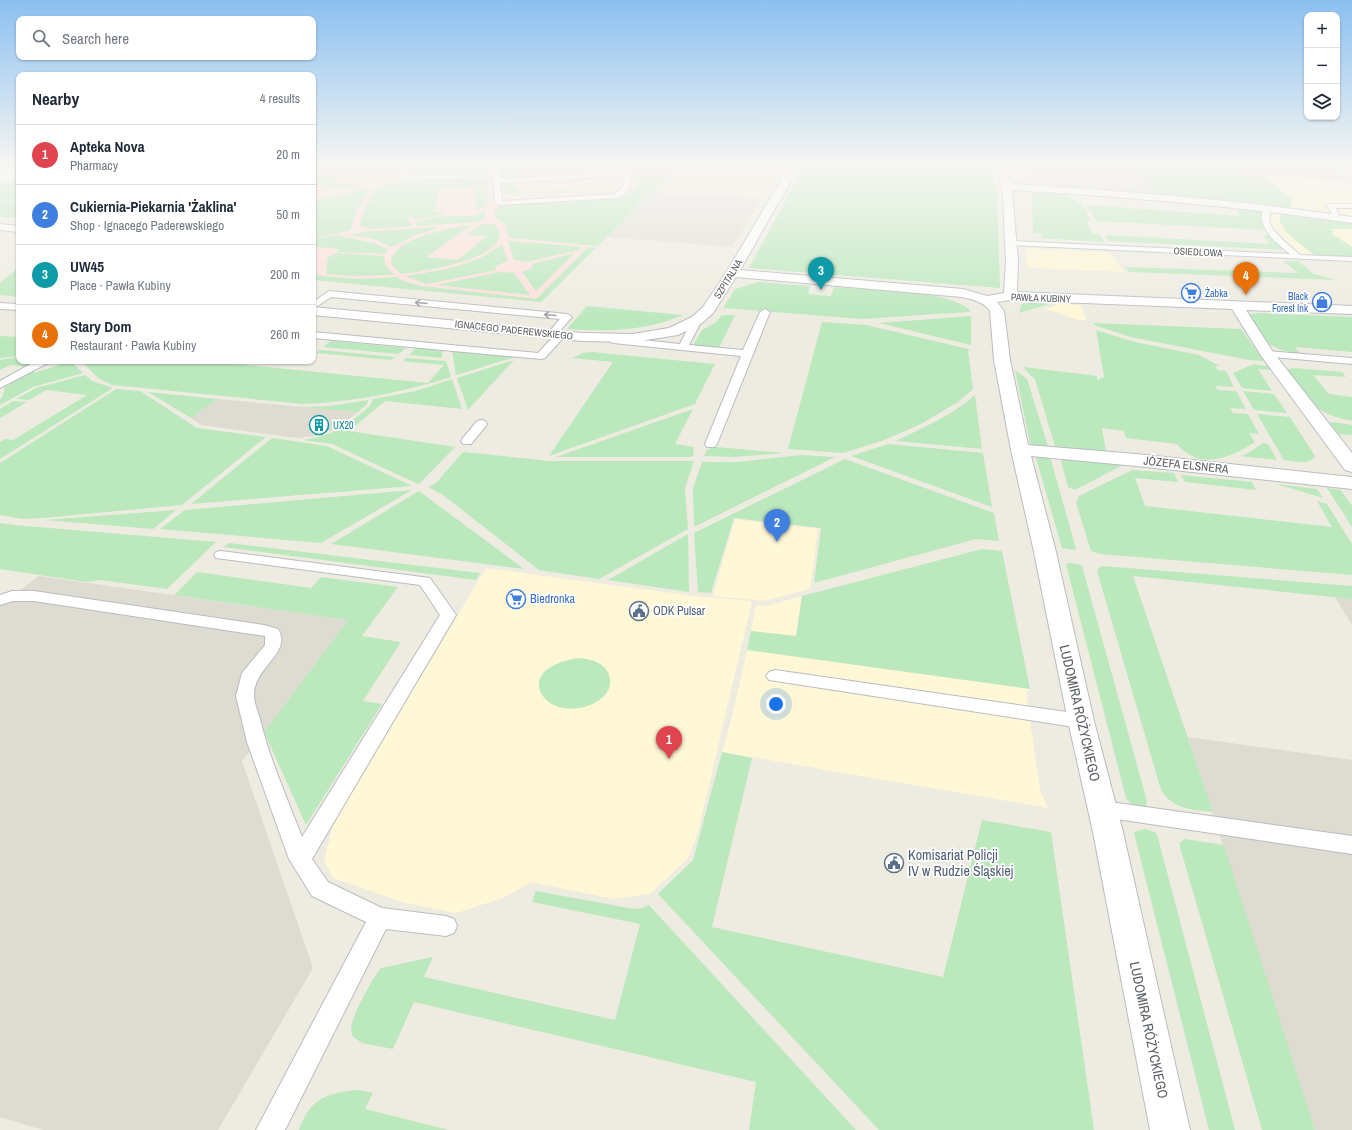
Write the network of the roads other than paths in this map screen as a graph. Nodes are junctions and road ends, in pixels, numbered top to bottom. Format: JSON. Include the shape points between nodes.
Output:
{"nodes":[{"id":1,"x":765,"y":218,"type":"edge"},
{"id":2,"x":1009,"y":218,"type":"edge"},
{"id":3,"x":1265,"y":218,"type":"edge"},
{"id":4,"x":1340,"y":218,"type":"edge"},
{"id":5,"x":1352,"y":220,"type":"edge"},
{"id":6,"x":0,"y":227,"type":"edge"},
{"id":7,"x":16,"y":229,"type":"edge"},
{"id":8,"x":1010,"y":243,"type":"junction"},
{"id":9,"x":1298,"y":257,"type":"junction"},
{"id":10,"x":1352,"y":259,"type":"edge"},
{"id":11,"x":732,"y":274,"type":"junction"},
{"id":12,"x":1010,"y":296,"type":"junction"},
{"id":13,"x":987,"y":300,"type":"junction"},
{"id":14,"x":316,"y":304,"type":"edge"},
{"id":15,"x":1236,"y":305,"type":"junction"},
{"id":16,"x":0,"y":306,"type":"edge"},
{"id":17,"x":16,"y":307,"type":"edge"},
{"id":18,"x":708,"y":310,"type":"joint"},
{"id":19,"x":1352,"y":310,"type":"edge"},
{"id":20,"x":316,"y":311,"type":"edge"},
{"id":21,"x":765,"y":312,"type":"dead end"},
{"id":22,"x":697,"y":320,"type":"junction"},
{"id":23,"x":556,"y":334,"type":"junction"},
{"id":24,"x":316,"y":335,"type":"edge"},
{"id":25,"x":582,"y":337,"type":"junction"},
{"id":26,"x":683,"y":347,"type":"junction"},
{"id":27,"x":747,"y":353,"type":"junction"},
{"id":28,"x":1267,"y":354,"type":"junction"},
{"id":29,"x":1352,"y":361,"type":"edge"},
{"id":30,"x":38,"y":364,"type":"edge"},
{"id":31,"x":0,"y":385,"type":"edge"},
{"id":32,"x":481,"y":424,"type":"dead end"},
{"id":33,"x":467,"y":441,"type":"dead end"},
{"id":34,"x":711,"y":444,"type":"dead end"},
{"id":35,"x":1020,"y":450,"type":"junction"},
{"id":36,"x":1352,"y":466,"type":"edge"},
{"id":37,"x":1352,"y":483,"type":"edge"},
{"id":38,"x":221,"y":555,"type":"dead end"},
{"id":39,"x":0,"y":600,"type":"edge"},
{"id":40,"x":775,"y":676,"type":"dead end"},
{"id":41,"x":1081,"y":720,"type":"junction"},
{"id":42,"x":1103,"y":809,"type":"junction"},
{"id":43,"x":1352,"y":846,"type":"edge"},
{"id":44,"x":300,"y":859,"type":"junction"},
{"id":45,"x":380,"y":918,"type":"junction"},
{"id":46,"x":446,"y":926,"type":"dead end"},
{"id":47,"x":270,"y":1130,"type":"edge"},
{"id":48,"x":1170,"y":1130,"type":"edge"}],
"edges":[{"from":1,"to":11,"type":"street","name":"SZPITALNA"},
{"from":2,"to":8,"type":"street"},
{"from":3,"to":9,"type":"lane","via":[[1270,232]]},
{"from":4,"to":5,"type":"street"},
{"from":6,"to":7,"type":"street"},
{"from":8,"to":9,"type":"lane","name":"OSIEDLOWA"},
{"from":8,"to":12,"type":"street"},
{"from":9,"to":10,"type":"lane","name":"OSIEDLOWA"},
{"from":11,"to":13,"type":"street","name":"PAWŁA KUBINY","via":[[923,288],[968,294]]},
{"from":11,"to":18,"type":"street","name":"SZPITALNA"},
{"from":12,"to":13,"type":"street","name":"PAWŁA KUBINY"},
{"from":12,"to":15,"type":"street","name":"PAWŁA KUBINY"},
{"from":13,"to":35,"type":"street","name":"LUDOMIRA RÓŻYCKIEGO","via":[[997,311],[1002,360]]},
{"from":23,"to":14,"type":"lane","one_way":true,"via":[[567,317],[329,294]]},
{"from":15,"to":19,"type":"street","name":"PAWŁA KUBINY"},
{"from":15,"to":28,"type":"street"},
{"from":16,"to":17,"type":"lane"},
{"from":18,"to":22,"type":"street","name":"IGNACEGO PADEREWSKIEGO"},
{"from":20,"to":23,"type":"street","name":"IGNACEGO PADEREWSKIEGO"},
{"from":21,"to":27,"type":"lane"},
{"from":22,"to":25,"type":"street","name":"IGNACEGO PADEREWSKIEGO","via":[[673,332],[633,338]]},
{"from":22,"to":26,"type":"lane"},
{"from":23,"to":24,"type":"lane","via":[[541,356]]},
{"from":23,"to":25,"type":"street","name":"IGNACEGO PADEREWSKIEGO"},
{"from":25,"to":26,"type":"lane"},
{"from":26,"to":27,"type":"lane"},
{"from":27,"to":34,"type":"lane"},
{"from":28,"to":29,"type":"lane"},
{"from":28,"to":36,"type":"street"},
{"from":30,"to":31,"type":"lane"},
{"from":32,"to":33,"type":"lane"},
{"from":35,"to":37,"type":"street","name":"JÓZEFA ELSNERA"},
{"from":35,"to":41,"type":"street","name":"LUDOMIRA RÓŻYCKIEGO"},
{"from":38,"to":44,"type":"lane","via":[[425,581],[448,615]]},
{"from":39,"to":44,"type":"lane","via":[[12,596],[34,596],[272,633],[273,646],[251,673],[245,696],[256,742]]},
{"from":40,"to":41,"type":"lane"},
{"from":41,"to":42,"type":"street","name":"LUDOMIRA RÓŻYCKIEGO"},
{"from":42,"to":43,"type":"lane"},
{"from":42,"to":48,"type":"street","name":"LUDOMIRA RÓŻYCKIEGO"},
{"from":44,"to":45,"type":"lane","via":[[320,889]]},
{"from":45,"to":46,"type":"lane"},
{"from":45,"to":47,"type":"lane"}]}
